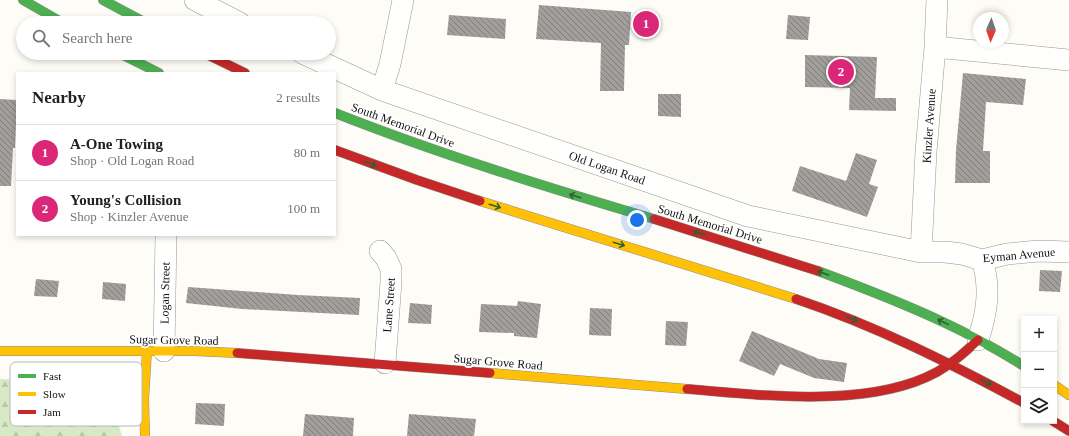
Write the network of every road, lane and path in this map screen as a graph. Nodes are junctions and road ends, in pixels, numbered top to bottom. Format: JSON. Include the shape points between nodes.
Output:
{"nodes":[{"id":1,"x":22,"y":0,"type":"edge"},
{"id":2,"x":103,"y":0,"type":"edge"},
{"id":3,"x":195,"y":0,"type":"edge"},
{"id":4,"x":403,"y":0,"type":"edge"},
{"id":5,"x":937,"y":0,"type":"edge"},
{"id":6,"x":51,"y":16,"type":"edge"},
{"id":7,"x":133,"y":16,"type":"edge"},
{"id":8,"x":226,"y":16,"type":"edge"},
{"id":9,"x":935,"y":47,"type":"junction"},
{"id":10,"x":133,"y":60,"type":"edge"},
{"id":11,"x":218,"y":60,"type":"edge"},
{"id":12,"x":317,"y":60,"type":"edge"},
{"id":13,"x":1069,"y":60,"type":"edge"},
{"id":14,"x":157,"y":72,"type":"edge"},
{"id":15,"x":243,"y":72,"type":"edge"},
{"id":16,"x":382,"y":90,"type":"junction"},
{"id":17,"x":336,"y":112,"type":"edge"},
{"id":18,"x":336,"y":150,"type":"edge"},
{"id":19,"x":166,"y":236,"type":"edge"},
{"id":20,"x":380,"y":250,"type":"dead end"},
{"id":21,"x":921,"y":252,"type":"junction"},
{"id":22,"x":1069,"y":252,"type":"edge"},
{"id":23,"x":982,"y":260,"type":"junction"},
{"id":24,"x":978,"y":340,"type":"junction"},
{"id":25,"x":0,"y":351,"type":"edge"},
{"id":26,"x":155,"y":351,"type":"junction"},
{"id":27,"x":384,"y":363,"type":"junction"},
{"id":28,"x":952,"y":364,"type":"junction"},
{"id":29,"x":1021,"y":364,"type":"edge"},
{"id":30,"x":1057,"y":387,"type":"edge"},
{"id":31,"x":1069,"y":395,"type":"edge"},
{"id":32,"x":1021,"y":401,"type":"edge"},
{"id":33,"x":1057,"y":424,"type":"edge"},
{"id":34,"x":1069,"y":431,"type":"edge"},
{"id":35,"x":145,"y":436,"type":"edge"}],
"edges":[{"from":1,"to":6,"type":"main road"},
{"from":2,"to":7,"type":"main road"},
{"from":3,"to":8,"type":"street"},
{"from":4,"to":16,"type":"street"},
{"from":5,"to":9,"type":"street","name":"Kinzler Avenue"},
{"from":9,"to":13,"type":"street"},
{"from":9,"to":21,"type":"street","name":"Kinzler Avenue"},
{"from":10,"to":14,"type":"main road"},
{"from":11,"to":15,"type":"main road"},
{"from":12,"to":16,"type":"street","name":"Old Logan Road"},
{"from":16,"to":21,"type":"street","name":"Old Logan Road","via":[[748,216]]},
{"from":24,"to":17,"type":"main road","name":"South Memorial Drive","one_way":true,"via":[[920,311],[847,281],[763,252],[446,155]]},
{"from":18,"to":28,"type":"main road","one_way":true,"via":[[457,194],[749,283],[834,312]]},
{"from":19,"to":26,"type":"street","name":"Logan Street"},
{"from":20,"to":27,"type":"street","name":"Lane Street","via":[[391,269]]},
{"from":21,"to":23,"type":"street","name":"Eyman Avenue","via":[[962,254]]},
{"from":22,"to":23,"type":"street","name":"Eyman Avenue","via":[[1038,251]]},
{"from":23,"to":24,"type":"street","via":[[987,290],[985,320]]},
{"from":24,"to":28,"type":"main road","name":"Sugar Grove Road","via":[[968,352]]},
{"from":24,"to":29,"type":"main road","name":"South Memorial Drive"},
{"from":25,"to":26,"type":"main road","name":"Sugar Grove Road"},
{"from":26,"to":27,"type":"main road","name":"Sugar Grove Road","via":[[270,355]]},
{"from":26,"to":35,"type":"main road","via":[[144,399]]},
{"from":27,"to":28,"type":"main road","name":"Sugar Grove Road","via":[[768,396],[817,397],[852,395],[895,387],[926,377]]},
{"from":28,"to":32,"type":"main road","one_way":true},
{"from":30,"to":31,"type":"main road"},
{"from":33,"to":34,"type":"main road"}]}
